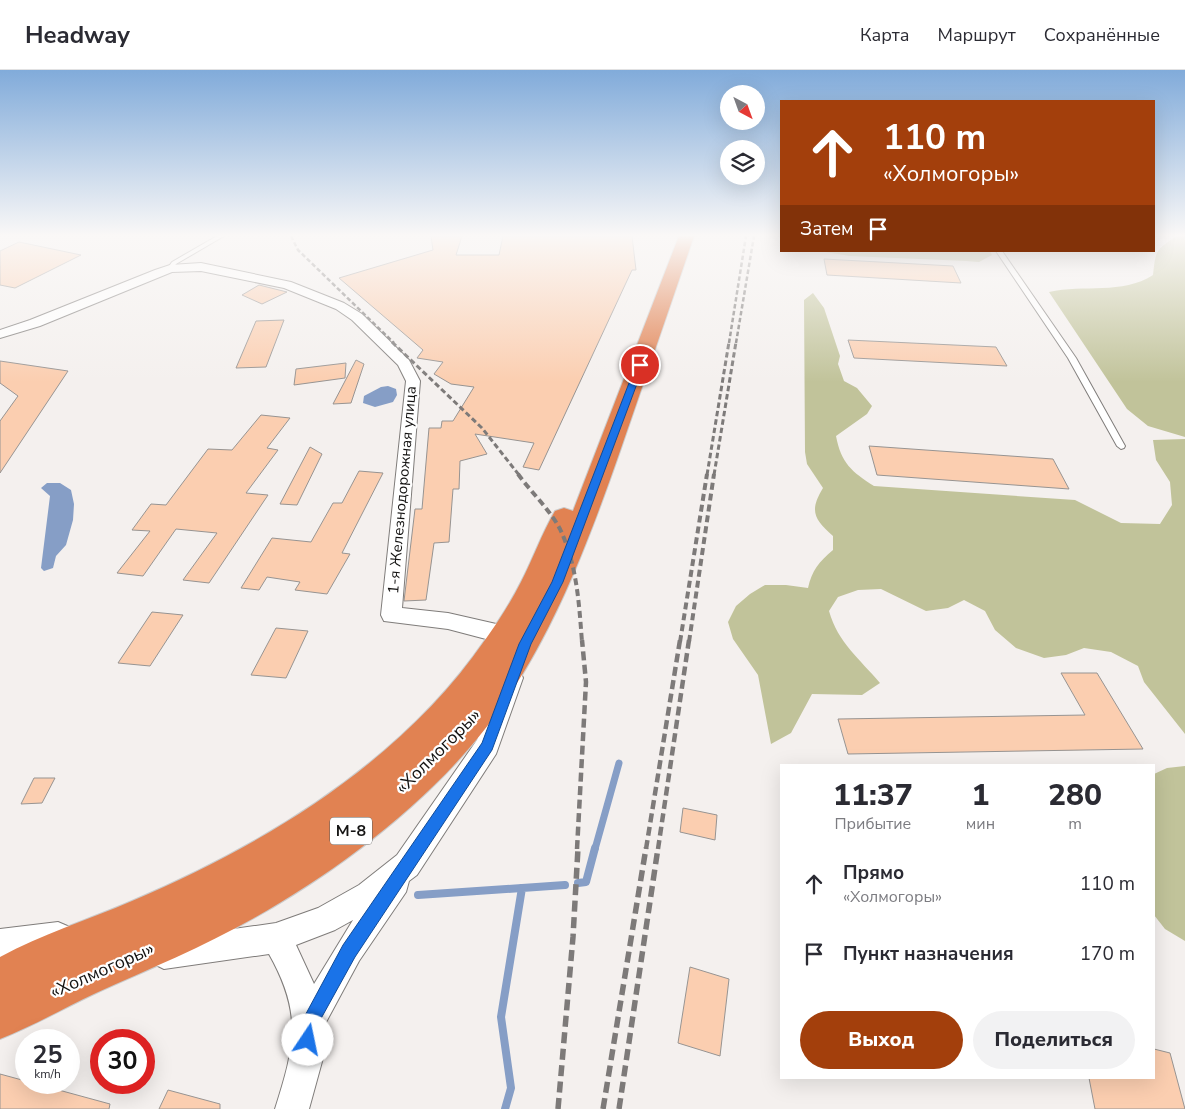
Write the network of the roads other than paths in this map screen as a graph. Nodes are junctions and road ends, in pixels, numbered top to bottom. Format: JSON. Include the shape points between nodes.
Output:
{"nodes":[{"id":1,"x":131,"y":284,"type":"edge"},
{"id":2,"x":282,"y":284,"type":"edge"},
{"id":3,"x":654,"y":284,"type":"edge"},
{"id":4,"x":670,"y":284,"type":"edge"},
{"id":5,"x":1022,"y":284,"type":"edge"},
{"id":6,"x":1,"y":333,"type":"edge"},
{"id":7,"x":1121,"y":446,"type":"dead end"},
{"id":8,"x":515,"y":640,"type":"junction"},
{"id":9,"x":407,"y":865,"type":"junction"},
{"id":10,"x":94,"y":937,"type":"junction"},
{"id":11,"x":276,"y":938,"type":"junction"},
{"id":12,"x":0,"y":949,"type":"edge"},
{"id":13,"x":130,"y":959,"type":"junction"},
{"id":14,"x":0,"y":979,"type":"edge"},
{"id":15,"x":0,"y":1018,"type":"edge"},
{"id":16,"x":309,"y":1023,"type":"junction"},
{"id":17,"x":292,"y":1109,"type":"edge"}],
"edges":[{"from":1,"to":6,"type":"street","name":"1-я Железнодорожная улица"},
{"from":2,"to":8,"type":"street","name":"1-я Железнодорожная улица","via":[[331,302],[358,317],[404,363],[413,381],[391,615],[448,621]]},
{"from":3,"to":8,"type":"highway","name":"«Холмогоры»","number":"М-8","via":[[559,528],[532,587]]},
{"from":4,"to":8,"type":"highway","name":"«Холмогоры»","number":"М-8","via":[[558,582]]},
{"from":5,"to":7,"type":"lane","via":[[1072,358]]},
{"from":8,"to":9,"type":"street","via":[[488,746]]},
{"from":8,"to":10,"type":"highway","name":"«Холмогоры»","number":"М-8","via":[[479,674],[446,713],[366,789],[309,829],[224,878]]},
{"from":8,"to":13,"type":"highway","name":"«Холмогоры»","number":"М-8","via":[[497,688],[476,715],[421,771],[358,826],[254,896]]},
{"from":9,"to":11,"type":"street","via":[[369,895],[325,920]]},
{"from":9,"to":16,"type":"street","via":[[349,951]]},
{"from":10,"to":12,"type":"street"},
{"from":10,"to":14,"type":"highway","name":"«Холмогоры»","number":"М-8"},
{"from":11,"to":13,"type":"street"},
{"from":11,"to":16,"type":"street","via":[[296,973]]},
{"from":13,"to":15,"type":"highway","name":"«Холмогоры»","number":"М-8"},
{"from":16,"to":17,"type":"street","via":[[307,1058]]}]}
